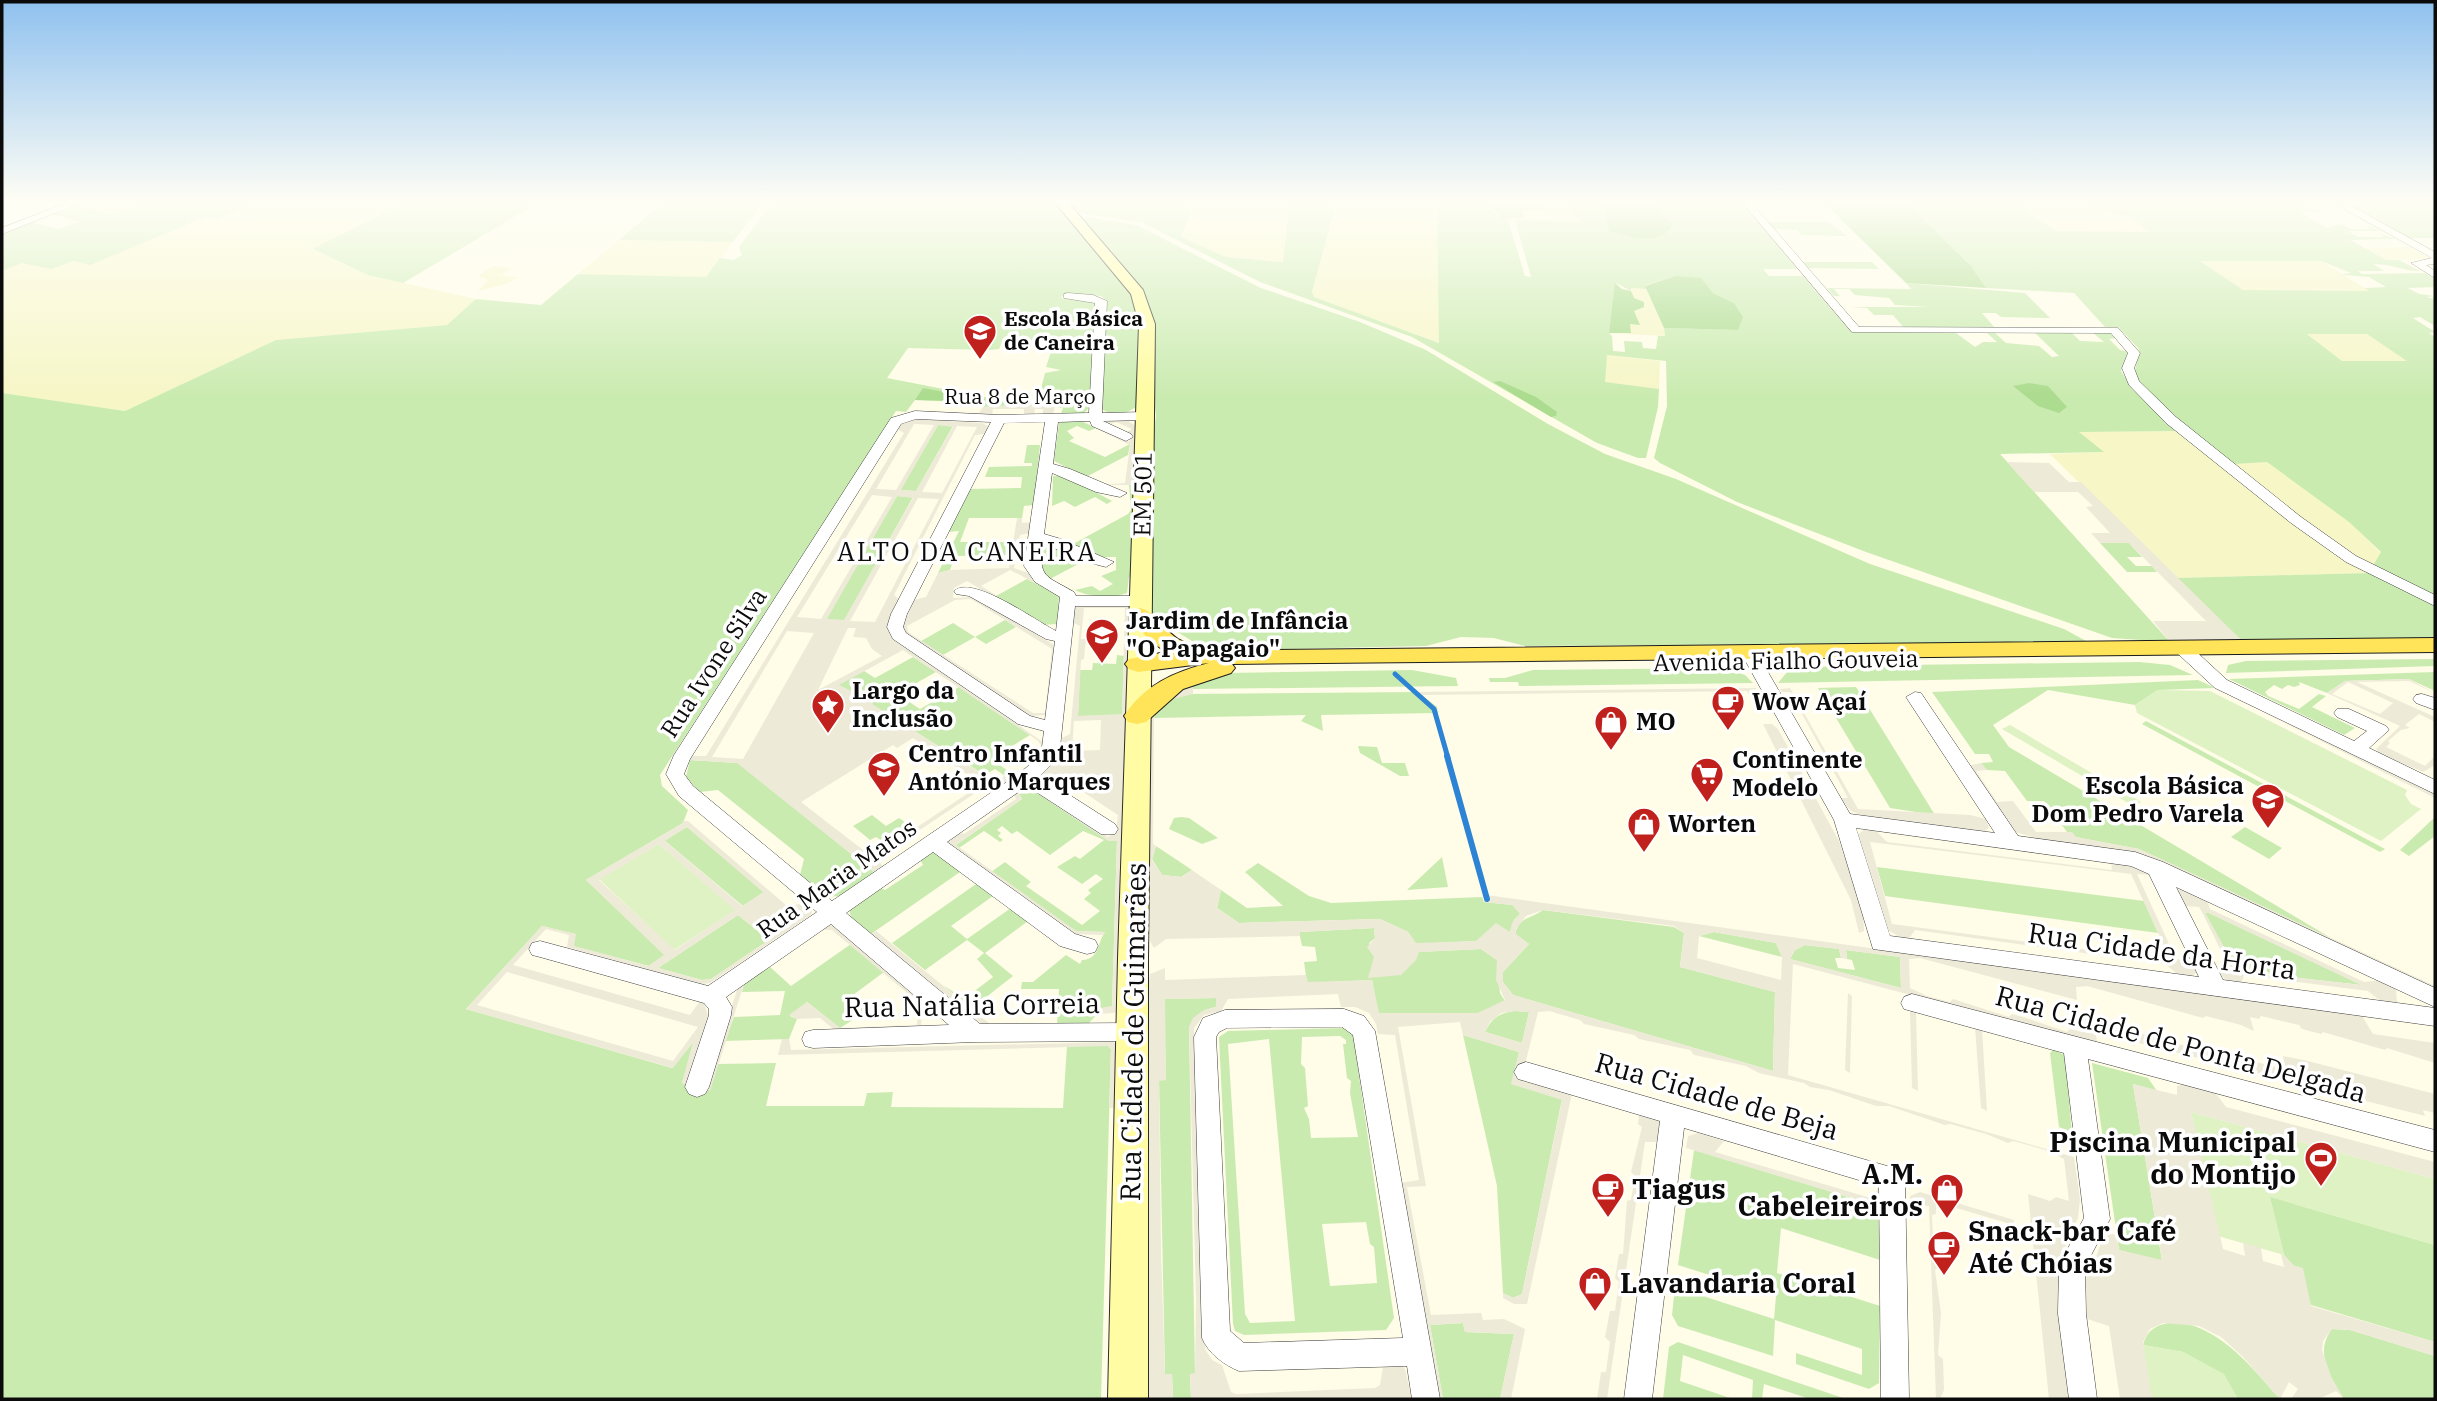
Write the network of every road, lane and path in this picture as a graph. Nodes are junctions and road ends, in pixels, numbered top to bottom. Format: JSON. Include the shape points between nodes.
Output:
{"nodes":[{"id":1,"x":1114,"y":265,"type":"edge"},
{"id":2,"x":1800,"y":265,"type":"edge"},
{"id":3,"x":2418,"y":265,"type":"edge"},
{"id":4,"x":2435,"y":275,"type":"edge"},
{"id":5,"x":1068,"y":296,"type":"dead end"},
{"id":6,"x":1144,"y":416,"type":"junction"},
{"id":7,"x":1096,"y":417,"type":"junction"},
{"id":8,"x":1052,"y":418,"type":"junction"},
{"id":9,"x":999,"y":419,"type":"junction"},
{"id":10,"x":896,"y":421,"type":"joint"},
{"id":11,"x":1126,"y":437,"type":"dead end"},
{"id":12,"x":1046,"y":468,"type":"junction"},
{"id":13,"x":1120,"y":494,"type":"dead end"},
{"id":14,"x":1036,"y":538,"type":"junction"},
{"id":15,"x":1106,"y":562,"type":"dead end"},
{"id":16,"x":962,"y":591,"type":"dead end"},
{"id":17,"x":1067,"y":601,"type":"junction"},
{"id":18,"x":2435,"y":601,"type":"edge"},
{"id":19,"x":1140,"y":608,"type":"junction"},
{"id":20,"x":1063,"y":636,"type":"junction"},
{"id":21,"x":2435,"y":646,"type":"edge"},
{"id":22,"x":2186,"y":653,"type":"junction"},
{"id":23,"x":2435,"y":654,"type":"edge"},
{"id":24,"x":1195,"y":656,"type":"junction"},
{"id":25,"x":1751,"y":657,"type":"junction"},
{"id":26,"x":1138,"y":664,"type":"junction"},
{"id":27,"x":1222,"y":668,"type":"junction"},
{"id":28,"x":1915,"y":697,"type":"dead end"},
{"id":29,"x":2343,"y":713,"type":"dead end"},
{"id":30,"x":1137,"y":716,"type":"junction"},
{"id":31,"x":1055,"y":727,"type":"junction"},
{"id":32,"x":2356,"y":750,"type":"junction"},
{"id":33,"x":1027,"y":777,"type":"junction"},
{"id":34,"x":2432,"y":783,"type":"edge"},
{"id":35,"x":1844,"y":820,"type":"junction"},
{"id":36,"x":1108,"y":829,"type":"dead end"},
{"id":37,"x":2010,"y":840,"type":"junction"},
{"id":38,"x":933,"y":842,"type":"junction"},
{"id":39,"x":2156,"y":867,"type":"junction"},
{"id":40,"x":831,"y":911,"type":"junction"},
{"id":41,"x":1087,"y":946,"type":"dead end"},
{"id":42,"x":540,"y":949,"type":"dead end"},
{"id":43,"x":2216,"y":988,"type":"junction"},
{"id":44,"x":711,"y":996,"type":"junction"},
{"id":45,"x":2435,"y":998,"type":"edge"},
{"id":46,"x":1912,"y":1003,"type":"dead end"},
{"id":47,"x":2435,"y":1017,"type":"edge"},
{"id":48,"x":1132,"y":1032,"type":"junction"},
{"id":49,"x":975,"y":1033,"type":"junction"},
{"id":50,"x":813,"y":1039,"type":"dead end"},
{"id":51,"x":2075,"y":1047,"type":"junction"},
{"id":52,"x":1526,"y":1072,"type":"dead end"},
{"id":53,"x":696,"y":1087,"type":"dead end"},
{"id":54,"x":1673,"y":1115,"type":"junction"},
{"id":55,"x":2435,"y":1141,"type":"edge"},
{"id":56,"x":1419,"y":1352,"type":"junction"},
{"id":57,"x":1128,"y":1399,"type":"edge"},
{"id":58,"x":1426,"y":1399,"type":"edge"},
{"id":59,"x":1638,"y":1399,"type":"edge"},
{"id":60,"x":1895,"y":1399,"type":"edge"},
{"id":61,"x":2083,"y":1399,"type":"edge"}],
"edges":[{"from":1,"to":6,"type":"main road","name":"EM 501","number":"EM 501","via":[[1138,293],[1146,324]]},
{"from":2,"to":18,"type":"street","via":[[1856,330],[2114,330],[2134,353],[2128,368],[2133,383],[2171,421],[2351,559]]},
{"from":3,"to":4,"type":"street"},
{"from":5,"to":7,"type":"street","via":[[1101,301]]},
{"from":6,"to":7,"type":"street","name":"Rua 8 de Março"},
{"from":6,"to":19,"type":"main road","name":"EM 501","number":"EM 501"},
{"from":7,"to":8,"type":"street","name":"Rua 8 de Março"},
{"from":7,"to":11,"type":"street","via":[[1097,423]]},
{"from":8,"to":9,"type":"street","name":"Rua 8 de Março"},
{"from":8,"to":12,"type":"street"},
{"from":9,"to":10,"type":"street","name":"Rua 8 de Março","via":[[915,415]]},
{"from":9,"to":31,"type":"street","via":[[895,627],[899,636],[1024,720]]},
{"from":10,"to":40,"type":"street","name":"Rua Ivone Silva","via":[[675,775],[686,791]]},
{"from":12,"to":13,"type":"street","via":[[1057,467],[1110,494]]},
{"from":12,"to":14,"type":"street"},
{"from":14,"to":15,"type":"street","via":[[1054,539]]},
{"from":14,"to":17,"type":"street","via":[[1032,566],[1068,595]]},
{"from":16,"to":20,"type":"street","via":[[972,591],[1052,636]]},
{"from":17,"to":19,"type":"street"},
{"from":17,"to":20,"type":"street","name":"Rua Maria Matos"},
{"from":19,"to":24,"type":"main road","via":[[1156,636]]},
{"from":19,"to":26,"type":"main road","name":"EM 501","number":"EM 501"},
{"from":20,"to":31,"type":"street","name":"Rua Maria Matos"},
{"from":21,"to":22,"type":"main road","name":"Avenida Fialho Gouveia"},
{"from":22,"to":23,"type":"main road","name":"Avenida Fialho Gouveia"},
{"from":22,"to":25,"type":"main road","name":"Avenida Fialho Gouveia"},
{"from":22,"to":32,"type":"street","via":[[2211,677]]},
{"from":24,"to":25,"type":"main road","name":"Avenida Fialho Gouveia"},
{"from":24,"to":26,"type":"main road"},
{"from":25,"to":27,"type":"main road","name":"Avenida Fialho Gouveia"},
{"from":25,"to":35,"type":"street"},
{"from":26,"to":27,"type":"main road","name":"Avenida Fialho Gouveia","via":[[1168,669]]},
{"from":26,"to":30,"type":"main road","name":"Rua Cidade de Guimarães"},
{"from":27,"to":30,"type":"main road","via":[[1173,681]]},
{"from":28,"to":37,"type":"street"},
{"from":29,"to":32,"type":"street","via":[[2380,730]]},
{"from":30,"to":48,"type":"main road","name":"Rua Cidade de Guimarães"},
{"from":31,"to":33,"type":"street","name":"Rua Maria Matos","via":[[1050,757]]},
{"from":32,"to":34,"type":"street"},
{"from":33,"to":36,"type":"street"},
{"from":33,"to":38,"type":"street","name":"Rua Maria Matos"},
{"from":35,"to":37,"type":"street"},
{"from":35,"to":43,"type":"street","name":"Rua Cidade da Horta","via":[[1881,943]]},
{"from":37,"to":39,"type":"street","via":[[2120,855]]},
{"from":38,"to":40,"type":"street","name":"Rua Maria Matos"},
{"from":38,"to":41,"type":"street","via":[[1068,940]]},
{"from":39,"to":43,"type":"street"},
{"from":39,"to":45,"type":"street"},
{"from":40,"to":44,"type":"street","name":"Rua Maria Matos"},
{"from":40,"to":49,"type":"street","name":"Rua Ivone Silva"},
{"from":42,"to":44,"type":"street"},
{"from":43,"to":47,"type":"street","name":"Rua Cidade da Horta"},
{"from":44,"to":53,"type":"street","via":[[720,1015]]},
{"from":46,"to":51,"type":"street","name":"Rua Cidade de Ponta Delgada"},
{"from":48,"to":49,"type":"street","name":"Rua Natália Correia"},
{"from":48,"to":57,"type":"main road","name":"Rua Cidade de Guimarães"},
{"from":49,"to":50,"type":"street","name":"Rua Natália Correia"},
{"from":51,"to":55,"type":"street","name":"Rua Cidade de Ponta Delgada"},
{"from":51,"to":61,"type":"street","via":[[2097,1219],[2072,1265],[2072,1314]]},
{"from":52,"to":54,"type":"street","name":"Rua Cidade de Beja"},
{"from":54,"to":59,"type":"street"},
{"from":54,"to":60,"type":"street","name":"Rua Cidade de Beja","via":[[1892,1178]]},
{"from":56,"to":56,"type":"street","via":[[1364,1031],[1344,1018],[1226,1019],[1211,1025],[1205,1037],[1216,1338],[1239,1357]]},
{"from":56,"to":58,"type":"street"}]}
